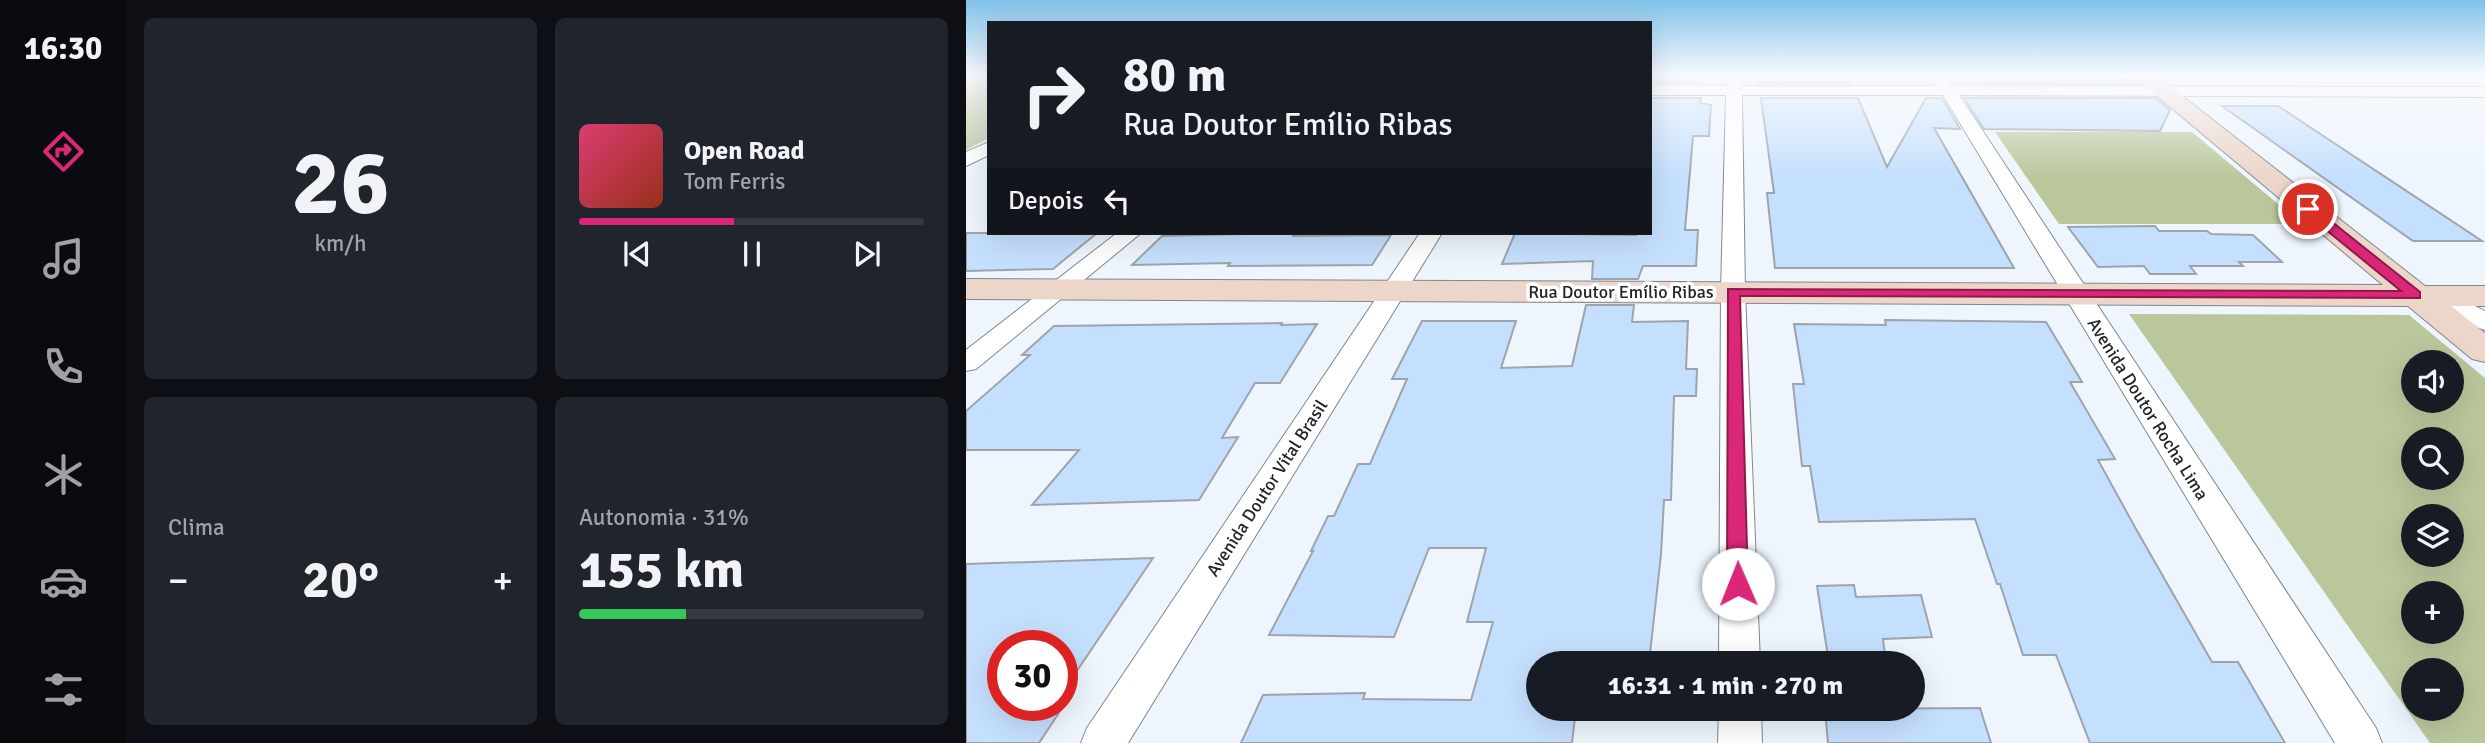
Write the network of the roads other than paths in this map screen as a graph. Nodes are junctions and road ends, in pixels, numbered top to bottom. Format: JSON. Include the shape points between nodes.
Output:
{"nodes":[{"id":1,"x":1734,"y":109,"type":"edge"},
{"id":2,"x":1959,"y":109,"type":"edge"},
{"id":3,"x":2184,"y":109,"type":"edge"},
{"id":4,"x":987,"y":148,"type":"edge"},
{"id":5,"x":966,"y":160,"type":"edge"},
{"id":6,"x":1128,"y":235,"type":"edge"},
{"id":7,"x":1430,"y":235,"type":"edge"},
{"id":8,"x":966,"y":289,"type":"edge"},
{"id":9,"x":1060,"y":289,"type":"junction"},
{"id":10,"x":1395,"y":292,"type":"junction"},
{"id":11,"x":1732,"y":292,"type":"junction"},
{"id":12,"x":2074,"y":292,"type":"junction"},
{"id":13,"x":2427,"y":295,"type":"junction"},
{"id":14,"x":2485,"y":296,"type":"edge"},
{"id":15,"x":2485,"y":323,"type":"edge"},
{"id":16,"x":2485,"y":351,"type":"edge"},
{"id":17,"x":966,"y":363,"type":"edge"},
{"id":18,"x":1739,"y":651,"type":"edge"},
{"id":19,"x":1740,"y":721,"type":"edge"},
{"id":20,"x":1103,"y":743,"type":"edge"},
{"id":21,"x":1740,"y":743,"type":"edge"},
{"id":22,"x":2360,"y":743,"type":"edge"}],
"edges":[{"from":1,"to":11,"type":"street"},
{"from":2,"to":12,"type":"street","name":"Avenida Doutor Rocha Lima"},
{"from":3,"to":13,"type":"street"},
{"from":4,"to":5,"type":"street"},
{"from":6,"to":9,"type":"street"},
{"from":7,"to":10,"type":"street","name":"Avenida Doutor Vital Brasil"},
{"from":8,"to":9,"type":"street","name":"Rua Doutor Emílio Ribas"},
{"from":9,"to":10,"type":"street","name":"Rua Doutor Emílio Ribas"},
{"from":9,"to":17,"type":"street"},
{"from":10,"to":11,"type":"street","name":"Rua Doutor Emílio Ribas"},
{"from":10,"to":20,"type":"street","name":"Avenida Doutor Vital Brasil"},
{"from":11,"to":12,"type":"street","name":"Rua Doutor Emílio Ribas"},
{"from":11,"to":18,"type":"street"},
{"from":12,"to":13,"type":"street","name":"Rua Doutor Emílio Ribas"},
{"from":12,"to":22,"type":"street","name":"Avenida Doutor Rocha Lima"},
{"from":13,"to":14,"type":"street","name":"Rua Doutor Emílio Ribas"},
{"from":13,"to":15,"type":"street"},
{"from":13,"to":16,"type":"street"},
{"from":19,"to":21,"type":"street"}]}
